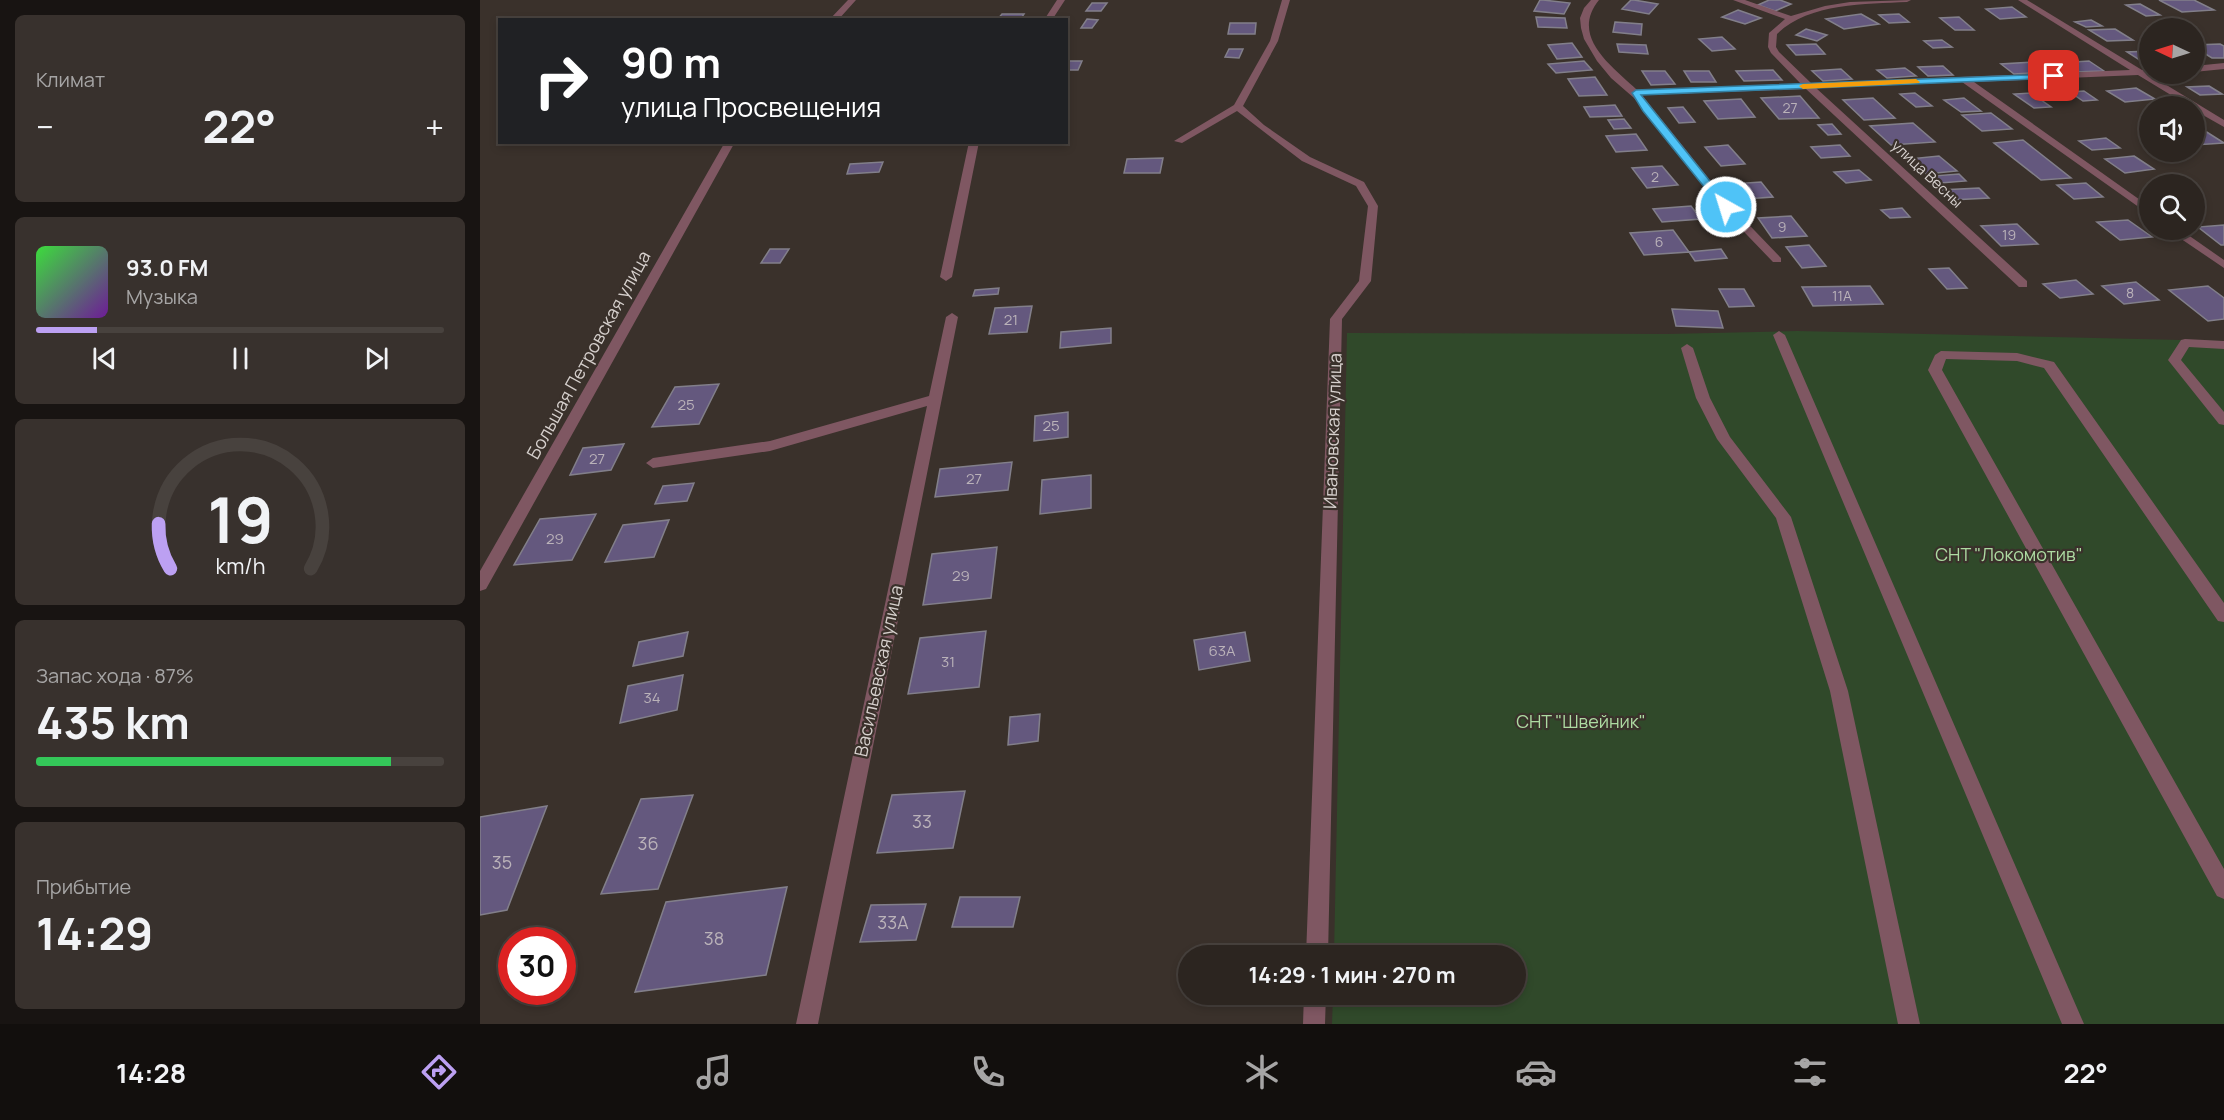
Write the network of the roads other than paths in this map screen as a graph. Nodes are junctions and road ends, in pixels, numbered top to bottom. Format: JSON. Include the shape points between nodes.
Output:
{"nodes":[{"id":1,"x":852,"y":0,"type":"edge"},
{"id":2,"x":1061,"y":0,"type":"edge"},
{"id":3,"x":1286,"y":0,"type":"edge"},
{"id":4,"x":1595,"y":0,"type":"edge"},
{"id":5,"x":1737,"y":0,"type":"edge"},
{"id":6,"x":1907,"y":0,"type":"edge"},
{"id":7,"x":2022,"y":0,"type":"edge"},
{"id":8,"x":835,"y":18,"type":"edge"},
{"id":9,"x":1049,"y":18,"type":"edge"},
{"id":10,"x":1790,"y":18,"type":"junction"},
{"id":11,"x":2224,"y":66,"type":"edge"},
{"id":12,"x":2139,"y":68,"type":"edge"},
{"id":13,"x":2205,"y":68,"type":"edge"},
{"id":14,"x":2139,"y":72,"type":"edge"},
{"id":15,"x":1965,"y":80,"type":"junction"},
{"id":16,"x":2164,"y":84,"type":"edge"},
{"id":17,"x":1810,"y":86,"type":"junction"},
{"id":18,"x":1636,"y":93,"type":"junction"},
{"id":19,"x":1238,"y":107,"type":"junction"},
{"id":20,"x":2224,"y":124,"type":"edge"},
{"id":21,"x":1179,"y":141,"type":"dead end"},
{"id":22,"x":729,"y":144,"type":"edge"},
{"id":23,"x":974,"y":144,"type":"edge"},
{"id":24,"x":2139,"y":204,"type":"edge"},
{"id":25,"x":2188,"y":240,"type":"edge"},
{"id":26,"x":1778,"y":261,"type":"dead end"},
{"id":27,"x":2224,"y":266,"type":"edge"},
{"id":28,"x":946,"y":277,"type":"dead end"},
{"id":29,"x":2023,"y":284,"type":"dead end"},
{"id":30,"x":952,"y":318,"type":"dead end"},
{"id":31,"x":1779,"y":335,"type":"dead end"},
{"id":32,"x":2224,"y":345,"type":"edge"},
{"id":33,"x":1687,"y":348,"type":"dead end"},
{"id":34,"x":935,"y":399,"type":"junction"},
{"id":35,"x":2224,"y":421,"type":"edge"},
{"id":36,"x":653,"y":463,"type":"dead end"},
{"id":37,"x":480,"y":585,"type":"edge"},
{"id":38,"x":2224,"y":616,"type":"edge"},
{"id":39,"x":2224,"y":889,"type":"edge"},
{"id":40,"x":1317,"y":945,"type":"edge"},
{"id":41,"x":1315,"y":1005,"type":"edge"},
{"id":42,"x":807,"y":1024,"type":"edge"},
{"id":43,"x":1314,"y":1024,"type":"edge"},
{"id":44,"x":1909,"y":1024,"type":"edge"},
{"id":45,"x":2073,"y":1024,"type":"edge"}],
"edges":[{"from":1,"to":8,"type":"street"},
{"from":2,"to":9,"type":"street"},
{"from":3,"to":19,"type":"street","via":[[1274,41]]},
{"from":4,"to":18,"type":"street","via":[[1584,15],[1588,37],[1613,75]]},
{"from":5,"to":10,"type":"street"},
{"from":6,"to":10,"type":"street","via":[[1830,8]]},
{"from":7,"to":12,"type":"street"},
{"from":10,"to":17,"type":"street","name":"улица Весны","via":[[1778,25],[1772,35],[1772,48]]},
{"from":11,"to":13,"type":"street"},
{"from":14,"to":15,"type":"street"},
{"from":15,"to":17,"type":"street"},
{"from":15,"to":24,"type":"street"},
{"from":16,"to":20,"type":"street"},
{"from":17,"to":18,"type":"street"},
{"from":17,"to":29,"type":"street","name":"улица Весны"},
{"from":18,"to":26,"type":"street","via":[[1726,207]]},
{"from":19,"to":21,"type":"street"},
{"from":19,"to":40,"type":"street","name":"Ивановская улица","via":[[1306,159],[1360,184],[1373,206],[1365,281],[1336,319]]},
{"from":22,"to":37,"type":"street","name":"Большая Петровская улица"},
{"from":23,"to":28,"type":"street"},
{"from":25,"to":27,"type":"street"},
{"from":30,"to":34,"type":"street","name":"Васильевская улица"},
{"from":31,"to":45,"type":"street"},
{"from":32,"to":35,"type":"street","via":[[2185,343],[2174,360]]},
{"from":33,"to":44,"type":"street","via":[[1703,398],[1724,439],[1783,517],[1839,691]]},
{"from":34,"to":36,"type":"street","via":[[770,446]]},
{"from":34,"to":42,"type":"street","name":"Васильевская улица"},
{"from":38,"to":39,"type":"street","via":[[2049,365],[2017,357],[1941,355],[1935,370]]},
{"from":41,"to":43,"type":"street"}]}
